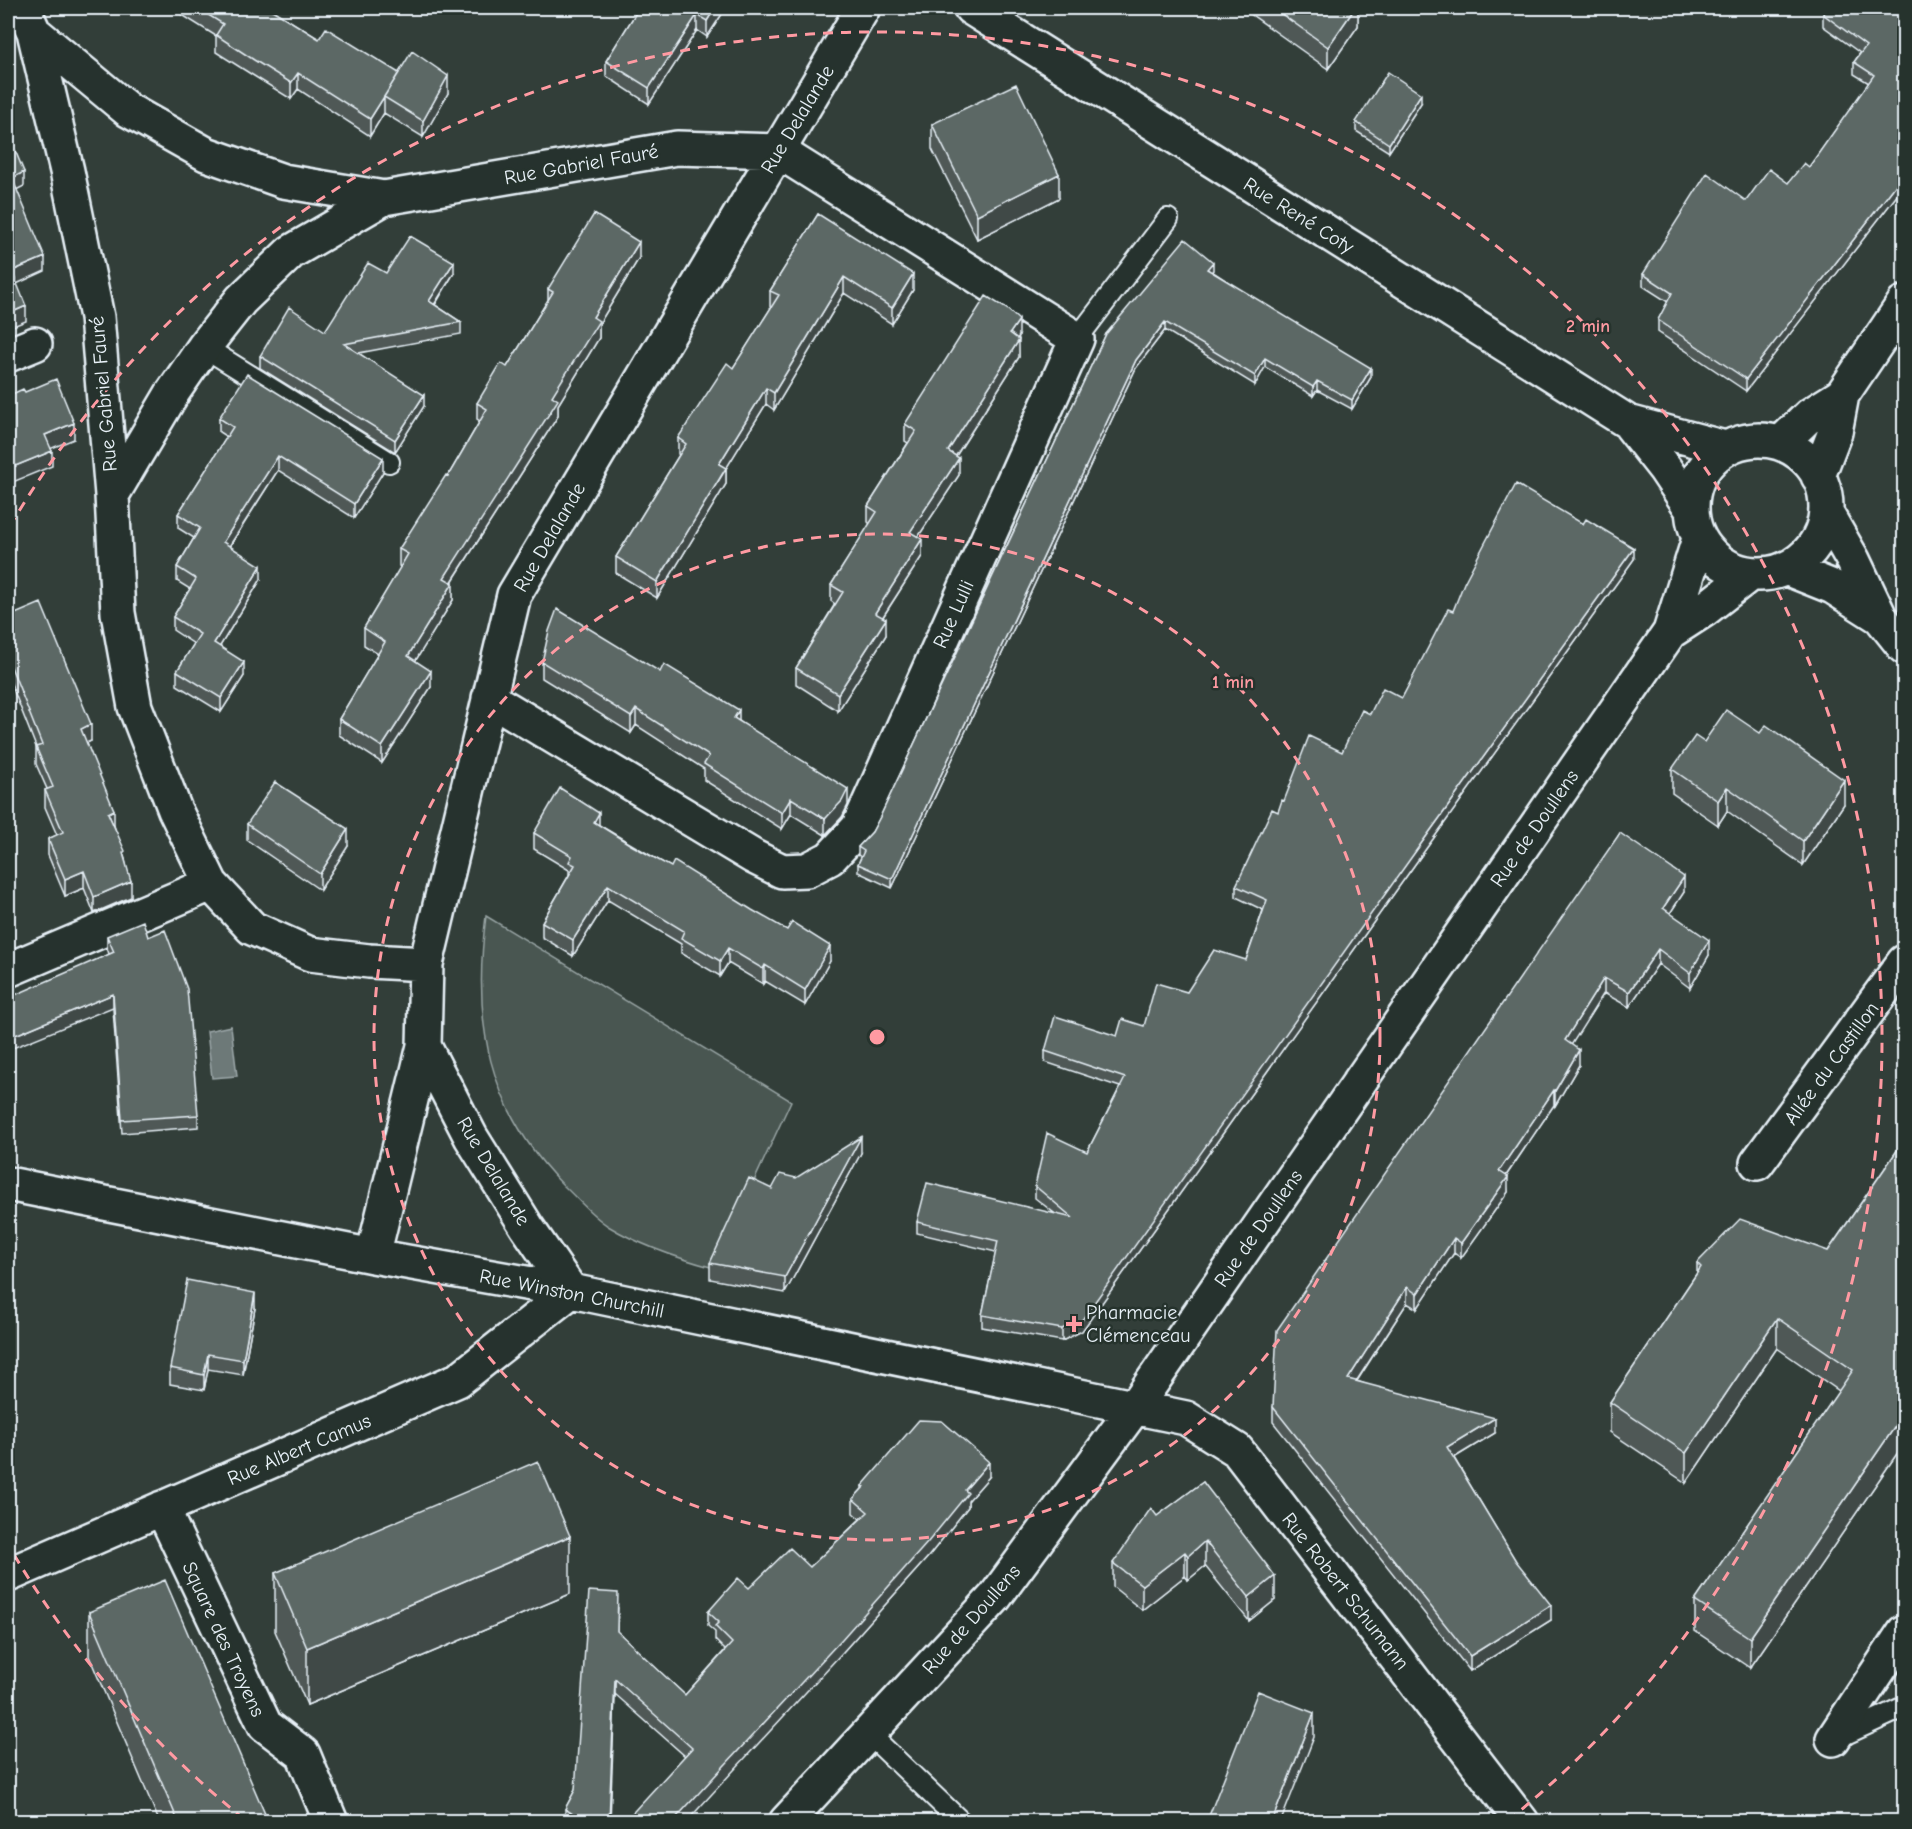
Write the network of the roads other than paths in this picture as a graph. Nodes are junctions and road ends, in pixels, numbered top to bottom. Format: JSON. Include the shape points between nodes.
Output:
{"nodes":[{"id":1,"x":863,"y":8,"type":"edge"},
{"id":2,"x":971,"y":8,"type":"edge"},
{"id":3,"x":29,"y":20,"type":"edge"},
{"id":4,"x":778,"y":151,"type":"junction"},
{"id":5,"x":384,"y":198,"type":"junction"},
{"id":6,"x":1168,"y":219,"type":"dead end"},
{"id":7,"x":1905,"y":303,"type":"edge"},
{"id":8,"x":1077,"y":339,"type":"junction"},
{"id":9,"x":204,"y":347,"type":"junction"},
{"id":10,"x":1842,"y":395,"type":"junction"},
{"id":11,"x":1628,"y":422,"type":"junction"},
{"id":12,"x":1781,"y":443,"type":"junction"},
{"id":13,"x":1725,"y":448,"type":"junction"},
{"id":14,"x":388,"y":462,"type":"dead end"},
{"id":15,"x":1818,"y":476,"type":"junction"},
{"id":16,"x":112,"y":495,"type":"junction"},
{"id":17,"x":1691,"y":508,"type":"junction"},
{"id":18,"x":1826,"y":513,"type":"junction"},
{"id":19,"x":1699,"y":539,"type":"junction"},
{"id":20,"x":1788,"y":569,"type":"junction"},
{"id":21,"x":1750,"y":574,"type":"junction"},
{"id":22,"x":1880,"y":617,"type":"junction"},
{"id":23,"x":1670,"y":632,"type":"junction"},
{"id":24,"x":1905,"y":647,"type":"edge"},
{"id":25,"x":489,"y":698,"type":"junction"},
{"id":26,"x":211,"y":884,"type":"junction"},
{"id":27,"x":1905,"y":962,"type":"edge"},
{"id":28,"x":426,"y":964,"type":"junction"},
{"id":29,"x":8,"y":970,"type":"edge"},
{"id":30,"x":424,"y":1046,"type":"junction"},
{"id":31,"x":1757,"y":1163,"type":"dead end"},
{"id":32,"x":8,"y":1184,"type":"edge"},
{"id":33,"x":373,"y":1256,"type":"junction"},
{"id":34,"x":571,"y":1291,"type":"junction"},
{"id":35,"x":1135,"y":1407,"type":"junction"},
{"id":36,"x":162,"y":1508,"type":"junction"},
{"id":37,"x":8,"y":1575,"type":"edge"},
{"id":38,"x":1905,"y":1632,"type":"edge"},
{"id":39,"x":1905,"y":1707,"type":"edge"},
{"id":40,"x":868,"y":1733,"type":"junction"},
{"id":41,"x":1833,"y":1739,"type":"joint"},
{"id":42,"x":331,"y":1821,"type":"edge"},
{"id":43,"x":786,"y":1821,"type":"edge"},
{"id":44,"x":961,"y":1821,"type":"edge"},
{"id":45,"x":1522,"y":1821,"type":"edge"}],
"edges":[{"from":1,"to":4,"type":"street","name":"Rue Delalande"},
{"from":2,"to":11,"type":"street","name":"Rue René Coty"},
{"from":3,"to":5,"type":"street","name":"Rue Gabriel Fauré","via":[[128,110],[206,154],[283,181]]},
{"from":3,"to":16,"type":"street","name":"Rue Gabriel Fauré","via":[[67,171],[97,317]]},
{"from":4,"to":5,"type":"street","name":"Rue Gabriel Fauré","via":[[677,148]]},
{"from":4,"to":8,"type":"street"},
{"from":4,"to":25,"type":"street","name":"Rue Delalande","via":[[514,595]]},
{"from":5,"to":9,"type":"street","name":"Rue Gabriel Fauré","via":[[291,252],[241,300]]},
{"from":6,"to":8,"type":"lane"},
{"from":7,"to":10,"type":"street"},
{"from":8,"to":25,"type":"street","name":"Rue Lulli","via":[[858,828],[830,858],[807,870],[782,871]]},
{"from":9,"to":14,"type":"lane"},
{"from":9,"to":16,"type":"street","name":"Rue Gabriel Fauré"},
{"from":10,"to":12,"type":"street","via":[[1810,415]]},
{"from":10,"to":15,"type":"street","via":[[1835,432]]},
{"from":11,"to":13,"type":"street","name":"Rue René Coty"},
{"from":11,"to":17,"type":"street","name":"Rue René Coty"},
{"from":12,"to":13,"type":"street","via":[[1753,439]]},
{"from":12,"to":15,"type":"street","via":[[1800,453]]},
{"from":13,"to":17,"type":"street","via":[[1707,463],[1695,484]]},
{"from":15,"to":18,"type":"street"},
{"from":16,"to":26,"type":"street","via":[[118,613],[135,707],[175,810]]},
{"from":17,"to":19,"type":"street"},
{"from":18,"to":20,"type":"street","via":[[1821,535],[1807,555]]},
{"from":18,"to":22,"type":"street"},
{"from":19,"to":21,"type":"street","via":[[1721,562]]},
{"from":19,"to":23,"type":"street","name":"Rue de Doullens"},
{"from":20,"to":21,"type":"street"},
{"from":20,"to":22,"type":"street","via":[[1833,587]]},
{"from":21,"to":23,"type":"street","name":"Rue de Doullens"},
{"from":22,"to":24,"type":"street"},
{"from":23,"to":35,"type":"street","name":"Rue de Doullens"},
{"from":25,"to":28,"type":"street","name":"Rue Delalande"},
{"from":26,"to":28,"type":"street","via":[[252,928],[310,954]]},
{"from":26,"to":29,"type":"street"},
{"from":27,"to":31,"type":"street","name":"Allée du Castillon"},
{"from":28,"to":30,"type":"street","name":"Rue Delalande"},
{"from":30,"to":33,"type":"street","name":"Rue Delalande"},
{"from":30,"to":34,"type":"street","name":"Rue Delalande","via":[[471,1137]]},
{"from":32,"to":33,"type":"street","name":"Rue Winston Churchill"},
{"from":33,"to":34,"type":"street","name":"Rue Winston Churchill"},
{"from":34,"to":35,"type":"street","name":"Rue Winston Churchill"},
{"from":34,"to":36,"type":"street","name":"Rue Albert Camus","via":[[458,1380]]},
{"from":35,"to":40,"type":"street","name":"Rue de Doullens","via":[[995,1597]]},
{"from":35,"to":45,"type":"street","name":"Rue Robert Schumann","via":[[1186,1418],[1237,1450]]},
{"from":36,"to":37,"type":"street","name":"Rue Albert Camus"},
{"from":36,"to":42,"type":"street","name":"Square des Troyens","via":[[265,1725],[303,1754]]},
{"from":38,"to":41,"type":"street"},
{"from":39,"to":41,"type":"lane"},
{"from":40,"to":43,"type":"street","name":"Rue de Doullens"},
{"from":40,"to":44,"type":"lane"}]}
